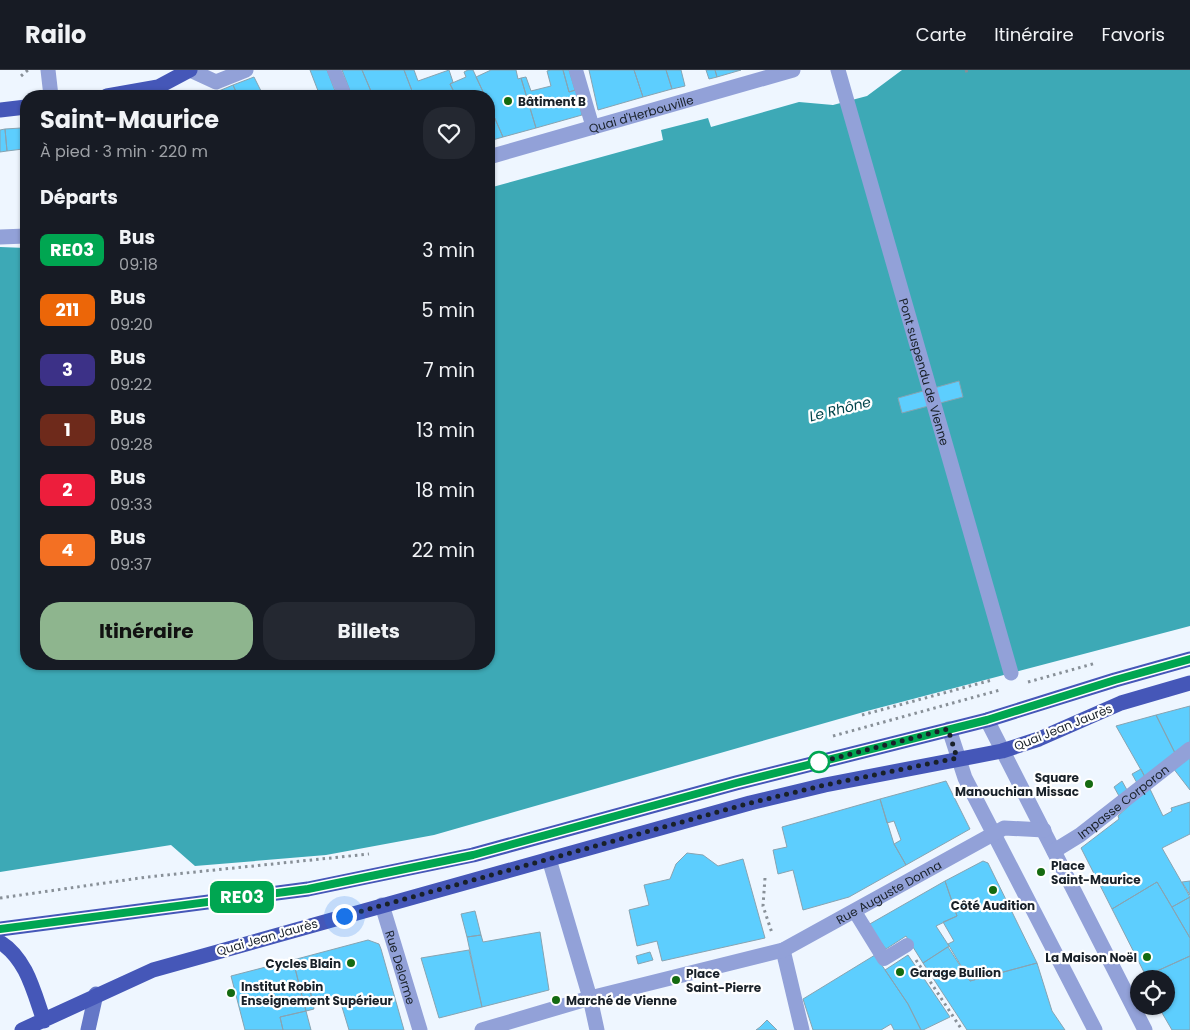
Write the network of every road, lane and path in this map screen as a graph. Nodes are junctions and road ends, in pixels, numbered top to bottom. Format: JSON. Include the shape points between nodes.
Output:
{"nodes":[{"id":1,"x":29,"y":70,"type":"edge"},
{"id":2,"x":48,"y":70,"type":"edge"},
{"id":3,"x":190,"y":70,"type":"edge"},
{"id":4,"x":246,"y":70,"type":"edge"},
{"id":5,"x":334,"y":70,"type":"edge"},
{"id":6,"x":576,"y":70,"type":"edge"},
{"id":7,"x":793,"y":70,"type":"edge"},
{"id":8,"x":838,"y":70,"type":"edge"},
{"id":9,"x":21,"y":76,"type":"dead end"},
{"id":10,"x":50,"y":90,"type":"edge"},
{"id":11,"x":141,"y":90,"type":"edge"},
{"id":12,"x":342,"y":90,"type":"edge"},
{"id":13,"x":20,"y":108,"type":"edge"},
{"id":14,"x":0,"y":110,"type":"edge"},
{"id":15,"x":593,"y":128,"type":"junction"},
{"id":16,"x":495,"y":156,"type":"edge"},
{"id":17,"x":20,"y":236,"type":"edge"},
{"id":18,"x":0,"y":237,"type":"edge"},
{"id":19,"x":1190,"y":659,"type":"edge"},
{"id":20,"x":1006,"y":677,"type":"joint"},
{"id":21,"x":1190,"y":683,"type":"edge"},
{"id":22,"x":1005,"y":688,"type":"dead end"},
{"id":23,"x":862,"y":715,"type":"dead end"},
{"id":24,"x":987,"y":720,"type":"junction"},
{"id":25,"x":948,"y":729,"type":"junction"},
{"id":26,"x":832,"y":736,"type":"dead end"},
{"id":27,"x":1190,"y":750,"type":"edge"},
{"id":28,"x":1002,"y":751,"type":"junction"},
{"id":29,"x":957,"y":758,"type":"junction"},
{"id":30,"x":1044,"y":830,"type":"junction"},
{"id":31,"x":994,"y":833,"type":"junction"},
{"id":32,"x":1054,"y":851,"type":"junction"},
{"id":33,"x":374,"y":853,"type":"dead end"},
{"id":34,"x":549,"y":859,"type":"junction"},
{"id":35,"x":765,"y":878,"type":"dead end"},
{"id":36,"x":0,"y":898,"type":"edge"},
{"id":37,"x":382,"y":905,"type":"junction"},
{"id":38,"x":854,"y":912,"type":"junction"},
{"id":39,"x":0,"y":929,"type":"edge"},
{"id":40,"x":0,"y":942,"type":"edge"},
{"id":41,"x":907,"y":945,"type":"dead end"},
{"id":42,"x":783,"y":950,"type":"junction"},
{"id":43,"x":915,"y":957,"type":"dead end"},
{"id":44,"x":96,"y":994,"type":"junction"},
{"id":45,"x":590,"y":998,"type":"junction"},
{"id":46,"x":45,"y":1026,"type":"edge"},
{"id":47,"x":22,"y":1030,"type":"edge"},
{"id":48,"x":88,"y":1030,"type":"edge"},
{"id":49,"x":420,"y":1030,"type":"edge"},
{"id":50,"x":482,"y":1030,"type":"edge"},
{"id":51,"x":596,"y":1030,"type":"edge"},
{"id":52,"x":802,"y":1030,"type":"edge"},
{"id":53,"x":962,"y":1030,"type":"edge"},
{"id":54,"x":1095,"y":1030,"type":"edge"},
{"id":55,"x":1145,"y":1030,"type":"edge"}],
"edges":[{"from":1,"to":9,"type":"path"},
{"from":2,"to":10,"type":"street"},
{"from":3,"to":4,"type":"street","via":[[216,82]]},
{"from":3,"to":11,"type":"main road","via":[[158,87]]},
{"from":5,"to":12,"type":"lane"},
{"from":6,"to":15,"type":"lane"},
{"from":7,"to":15,"type":"street","name":"Quai d'Herbouville"},
{"from":8,"to":20,"type":"street","name":"Pont suspendu de Vienne"},
{"from":13,"to":14,"type":"main road"},
{"from":15,"to":16,"type":"street","name":"Quai d'Herbouville"},
{"from":17,"to":18,"type":"street"},
{"from":19,"to":24,"type":"main road","name":"Quai Jean Jaurès"},
{"from":20,"to":23,"type":"path"},
{"from":21,"to":28,"type":"main road","name":"Quai Jean Jaurès","via":[[1122,703],[1039,739]]},
{"from":22,"to":26,"type":"path"},
{"from":24,"to":25,"type":"main road","name":"Quai Jean Jaurès"},
{"from":24,"to":28,"type":"street"},
{"from":25,"to":29,"type":"street"},
{"from":25,"to":39,"type":"main road","name":"Quai Jean Jaurès","via":[[473,855],[308,889]]},
{"from":27,"to":32,"type":"street","name":"Impasse Corporon"},
{"from":28,"to":29,"type":"main road","name":"Quai Jean Jaurès"},
{"from":28,"to":30,"type":"street"},
{"from":29,"to":31,"type":"street"},
{"from":29,"to":34,"type":"main road","name":"Quai Jean Jaurès","via":[[750,803]]},
{"from":30,"to":31,"type":"street","via":[[1004,828]]},
{"from":30,"to":32,"type":"street"},
{"from":31,"to":38,"type":"street","name":"Rue Auguste Donna"},
{"from":31,"to":54,"type":"street"},
{"from":32,"to":55,"type":"street"},
{"from":33,"to":36,"type":"path","via":[[147,877]]},
{"from":34,"to":37,"type":"main road","name":"Quai Jean Jaurès"},
{"from":34,"to":45,"type":"street"},
{"from":35,"to":42,"type":"path","via":[[763,906],[771,932]]},
{"from":37,"to":44,"type":"main road","name":"Quai Jean Jaurès","via":[[153,970]]},
{"from":37,"to":49,"type":"street","name":"Rue Delorme"},
{"from":38,"to":41,"type":"lane","via":[[884,959]]},
{"from":38,"to":42,"type":"street","name":"Rue Auguste Donna"},
{"from":40,"to":46,"type":"main road","via":[[19,961],[28,976]]},
{"from":42,"to":45,"type":"street"},
{"from":42,"to":52,"type":"street"},
{"from":43,"to":53,"type":"path"},
{"from":44,"to":46,"type":"main road","name":"Quai Jean Jaurès"},
{"from":44,"to":48,"type":"main road"},
{"from":45,"to":50,"type":"street"},
{"from":45,"to":51,"type":"street"},
{"from":46,"to":47,"type":"main road","name":"Quai Jean Jaurès"}]}
